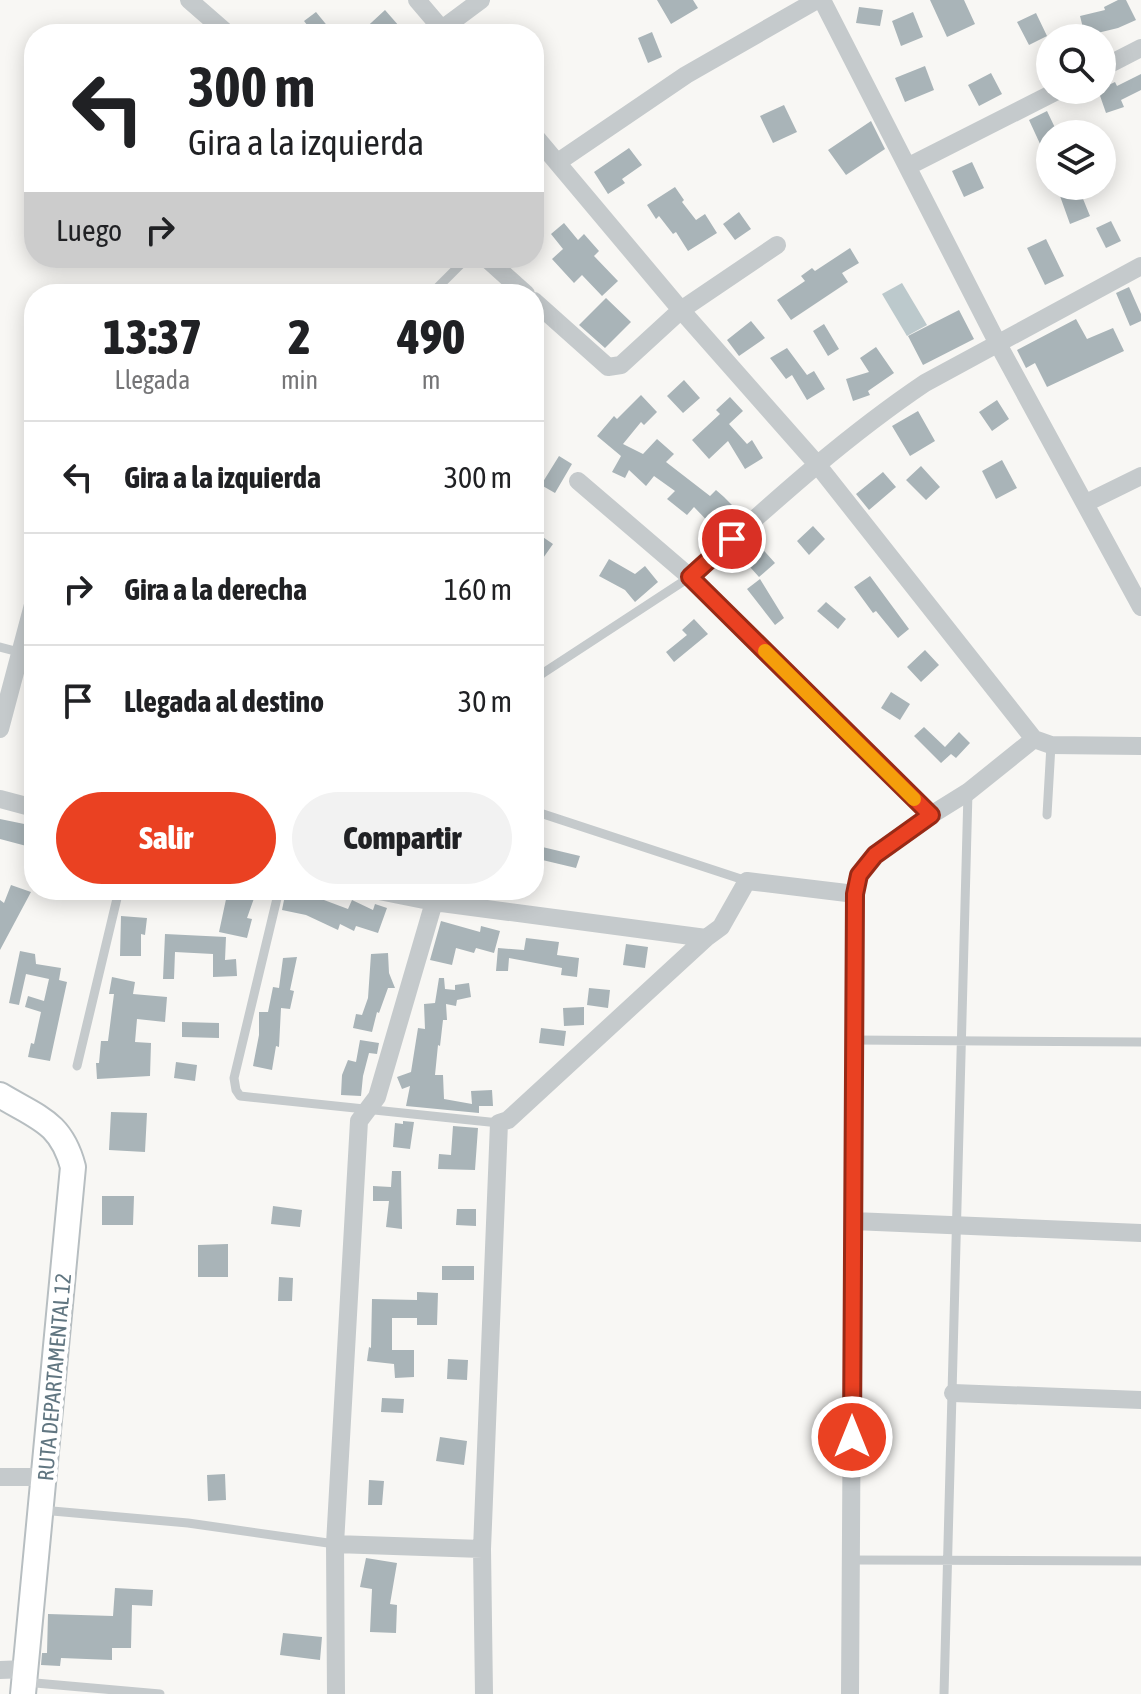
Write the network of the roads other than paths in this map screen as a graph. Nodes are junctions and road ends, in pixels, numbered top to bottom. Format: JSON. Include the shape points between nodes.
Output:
{"nodes":[{"id":1,"x":189,"y":0,"type":"edge"},
{"id":2,"x":417,"y":0,"type":"edge"},
{"id":3,"x":481,"y":0,"type":"edge"},
{"id":4,"x":819,"y":0,"type":"edge"},
{"id":5,"x":217,"y":24,"type":"edge"},
{"id":6,"x":437,"y":24,"type":"edge"},
{"id":7,"x":453,"y":24,"type":"edge"},
{"id":8,"x":1141,"y":48,"type":"edge"},
{"id":9,"x":1116,"y":61,"type":"edge"},
{"id":10,"x":1036,"y":102,"type":"edge"},
{"id":11,"x":544,"y":146,"type":"edge"},
{"id":12,"x":558,"y":162,"type":"junction"},
{"id":13,"x":909,"y":166,"type":"junction"},
{"id":14,"x":777,"y":245,"type":"dead end"},
{"id":15,"x":1141,"y":266,"type":"edge"},
{"id":16,"x":457,"y":268,"type":"edge"},
{"id":17,"x":497,"y":268,"type":"edge"},
{"id":18,"x":441,"y":284,"type":"edge"},
{"id":19,"x":515,"y":284,"type":"edge"},
{"id":20,"x":544,"y":310,"type":"edge"},
{"id":21,"x":681,"y":310,"type":"junction"},
{"id":22,"x":998,"y":344,"type":"junction"},
{"id":23,"x":816,"y":463,"type":"junction"},
{"id":24,"x":1141,"y":476,"type":"edge"},
{"id":25,"x":578,"y":481,"type":"dead end"},
{"id":26,"x":1086,"y":503,"type":"junction"},
{"id":27,"x":690,"y":577,"type":"junction"},
{"id":28,"x":1141,"y":607,"type":"edge"},
{"id":29,"x":0,"y":647,"type":"edge"},
{"id":30,"x":24,"y":653,"type":"edge"},
{"id":31,"x":24,"y":662,"type":"edge"},
{"id":32,"x":544,"y":672,"type":"edge"},
{"id":33,"x":0,"y":729,"type":"edge"},
{"id":34,"x":1043,"y":742,"type":"junction"},
{"id":35,"x":1141,"y":746,"type":"edge"},
{"id":36,"x":968,"y":792,"type":"junction"},
{"id":37,"x":0,"y":799,"type":"edge"},
{"id":38,"x":24,"y":805,"type":"edge"},
{"id":39,"x":544,"y":814,"type":"edge"},
{"id":40,"x":931,"y":815,"type":"junction"},
{"id":41,"x":1047,"y":815,"type":"dead end"},
{"id":42,"x":747,"y":881,"type":"junction"},
{"id":43,"x":855,"y":894,"type":"junction"},
{"id":44,"x":117,"y":900,"type":"edge"},
{"id":45,"x":277,"y":900,"type":"edge"},
{"id":46,"x":434,"y":900,"type":"edge"},
{"id":47,"x":461,"y":900,"type":"edge"},
{"id":48,"x":706,"y":938,"type":"junction"},
{"id":49,"x":854,"y":1040,"type":"junction"},
{"id":50,"x":962,"y":1041,"type":"junction"},
{"id":51,"x":1141,"y":1042,"type":"edge"},
{"id":52,"x":77,"y":1066,"type":"dead end"},
{"id":53,"x":0,"y":1095,"type":"edge"},
{"id":54,"x":367,"y":1108,"type":"junction"},
{"id":55,"x":499,"y":1123,"type":"junction"},
{"id":56,"x":853,"y":1221,"type":"junction"},
{"id":57,"x":957,"y":1225,"type":"junction"},
{"id":58,"x":1141,"y":1233,"type":"edge"},
{"id":59,"x":953,"y":1393,"type":"junction"},
{"id":60,"x":1141,"y":1400,"type":"edge"},
{"id":61,"x":0,"y":1477,"type":"edge"},
{"id":62,"x":45,"y":1477,"type":"junction"},
{"id":63,"x":41,"y":1510,"type":"junction"},
{"id":64,"x":335,"y":1544,"type":"junction"},
{"id":65,"x":482,"y":1549,"type":"junction"},
{"id":66,"x":851,"y":1560,"type":"junction"},
{"id":67,"x":948,"y":1560,"type":"junction"},
{"id":68,"x":1141,"y":1561,"type":"edge"},
{"id":69,"x":0,"y":1670,"type":"edge"},
{"id":70,"x":24,"y":1682,"type":"edge"},
{"id":71,"x":160,"y":1694,"type":"edge"},
{"id":72,"x":336,"y":1694,"type":"edge"},
{"id":73,"x":484,"y":1694,"type":"edge"},
{"id":74,"x":850,"y":1694,"type":"edge"},
{"id":75,"x":944,"y":1694,"type":"edge"}],
"edges":[{"from":1,"to":5,"type":"street"},
{"from":2,"to":6,"type":"street"},
{"from":3,"to":7,"type":"street"},
{"from":4,"to":12,"type":"street","via":[[686,75]]},
{"from":4,"to":13,"type":"street"},
{"from":8,"to":9,"type":"street"},
{"from":10,"to":13,"type":"street"},
{"from":11,"to":12,"type":"street"},
{"from":12,"to":21,"type":"street"},
{"from":13,"to":22,"type":"street"},
{"from":14,"to":21,"type":"street"},
{"from":15,"to":22,"type":"street"},
{"from":16,"to":18,"type":"lane"},
{"from":17,"to":19,"type":"street"},
{"from":20,"to":21,"type":"street","via":[[608,367],[621,365]]},
{"from":21,"to":23,"type":"street"},
{"from":22,"to":23,"type":"street","via":[[925,383]]},
{"from":22,"to":26,"type":"street"},
{"from":23,"to":27,"type":"street"},
{"from":23,"to":34,"type":"street"},
{"from":24,"to":26,"type":"street"},
{"from":25,"to":27,"type":"street"},
{"from":26,"to":28,"type":"street"},
{"from":27,"to":32,"type":"lane"},
{"from":27,"to":40,"type":"street"},
{"from":29,"to":30,"type":"lane"},
{"from":31,"to":33,"type":"street"},
{"from":34,"to":35,"type":"street"},
{"from":34,"to":36,"type":"street"},
{"from":34,"to":41,"type":"lane"},
{"from":36,"to":40,"type":"street"},
{"from":36,"to":50,"type":"lane"},
{"from":37,"to":38,"type":"street"},
{"from":39,"to":42,"type":"lane"},
{"from":40,"to":43,"type":"street","via":[[875,855],[859,875]]},
{"from":42,"to":43,"type":"street"},
{"from":42,"to":48,"type":"street","via":[[721,927]]},
{"from":43,"to":49,"type":"street"},
{"from":44,"to":52,"type":"lane"},
{"from":45,"to":54,"type":"lane","via":[[234,1078],[236,1090],[240,1096]]},
{"from":46,"to":54,"type":"street","via":[[377,1097]]},
{"from":47,"to":48,"type":"street"},
{"from":48,"to":55,"type":"street"},
{"from":49,"to":50,"type":"lane"},
{"from":49,"to":56,"type":"street"},
{"from":50,"to":51,"type":"lane"},
{"from":50,"to":57,"type":"lane"},
{"from":53,"to":62,"type":"main road","name":"RUTA DEPARTAMENTAL 12","via":[[55,1129],[67,1144],[73,1167]]},
{"from":54,"to":55,"type":"lane"},
{"from":54,"to":64,"type":"street","via":[[359,1121]]},
{"from":55,"to":65,"type":"street"},
{"from":56,"to":57,"type":"street"},
{"from":56,"to":66,"type":"street"},
{"from":57,"to":58,"type":"street"},
{"from":57,"to":59,"type":"lane"},
{"from":59,"to":60,"type":"street"},
{"from":59,"to":67,"type":"lane"},
{"from":61,"to":62,"type":"street"},
{"from":62,"to":63,"type":"main road","name":"RUTA DEPARTAMENTAL 12"},
{"from":63,"to":64,"type":"lane"},
{"from":63,"to":70,"type":"main road","name":"RUTA DEPARTAMENTAL 12"},
{"from":64,"to":65,"type":"street"},
{"from":64,"to":72,"type":"street"},
{"from":65,"to":73,"type":"street"},
{"from":66,"to":67,"type":"lane"},
{"from":66,"to":74,"type":"street"},
{"from":67,"to":68,"type":"lane"},
{"from":67,"to":75,"type":"lane"},
{"from":69,"to":70,"type":"street"},
{"from":70,"to":71,"type":"lane"}]}
